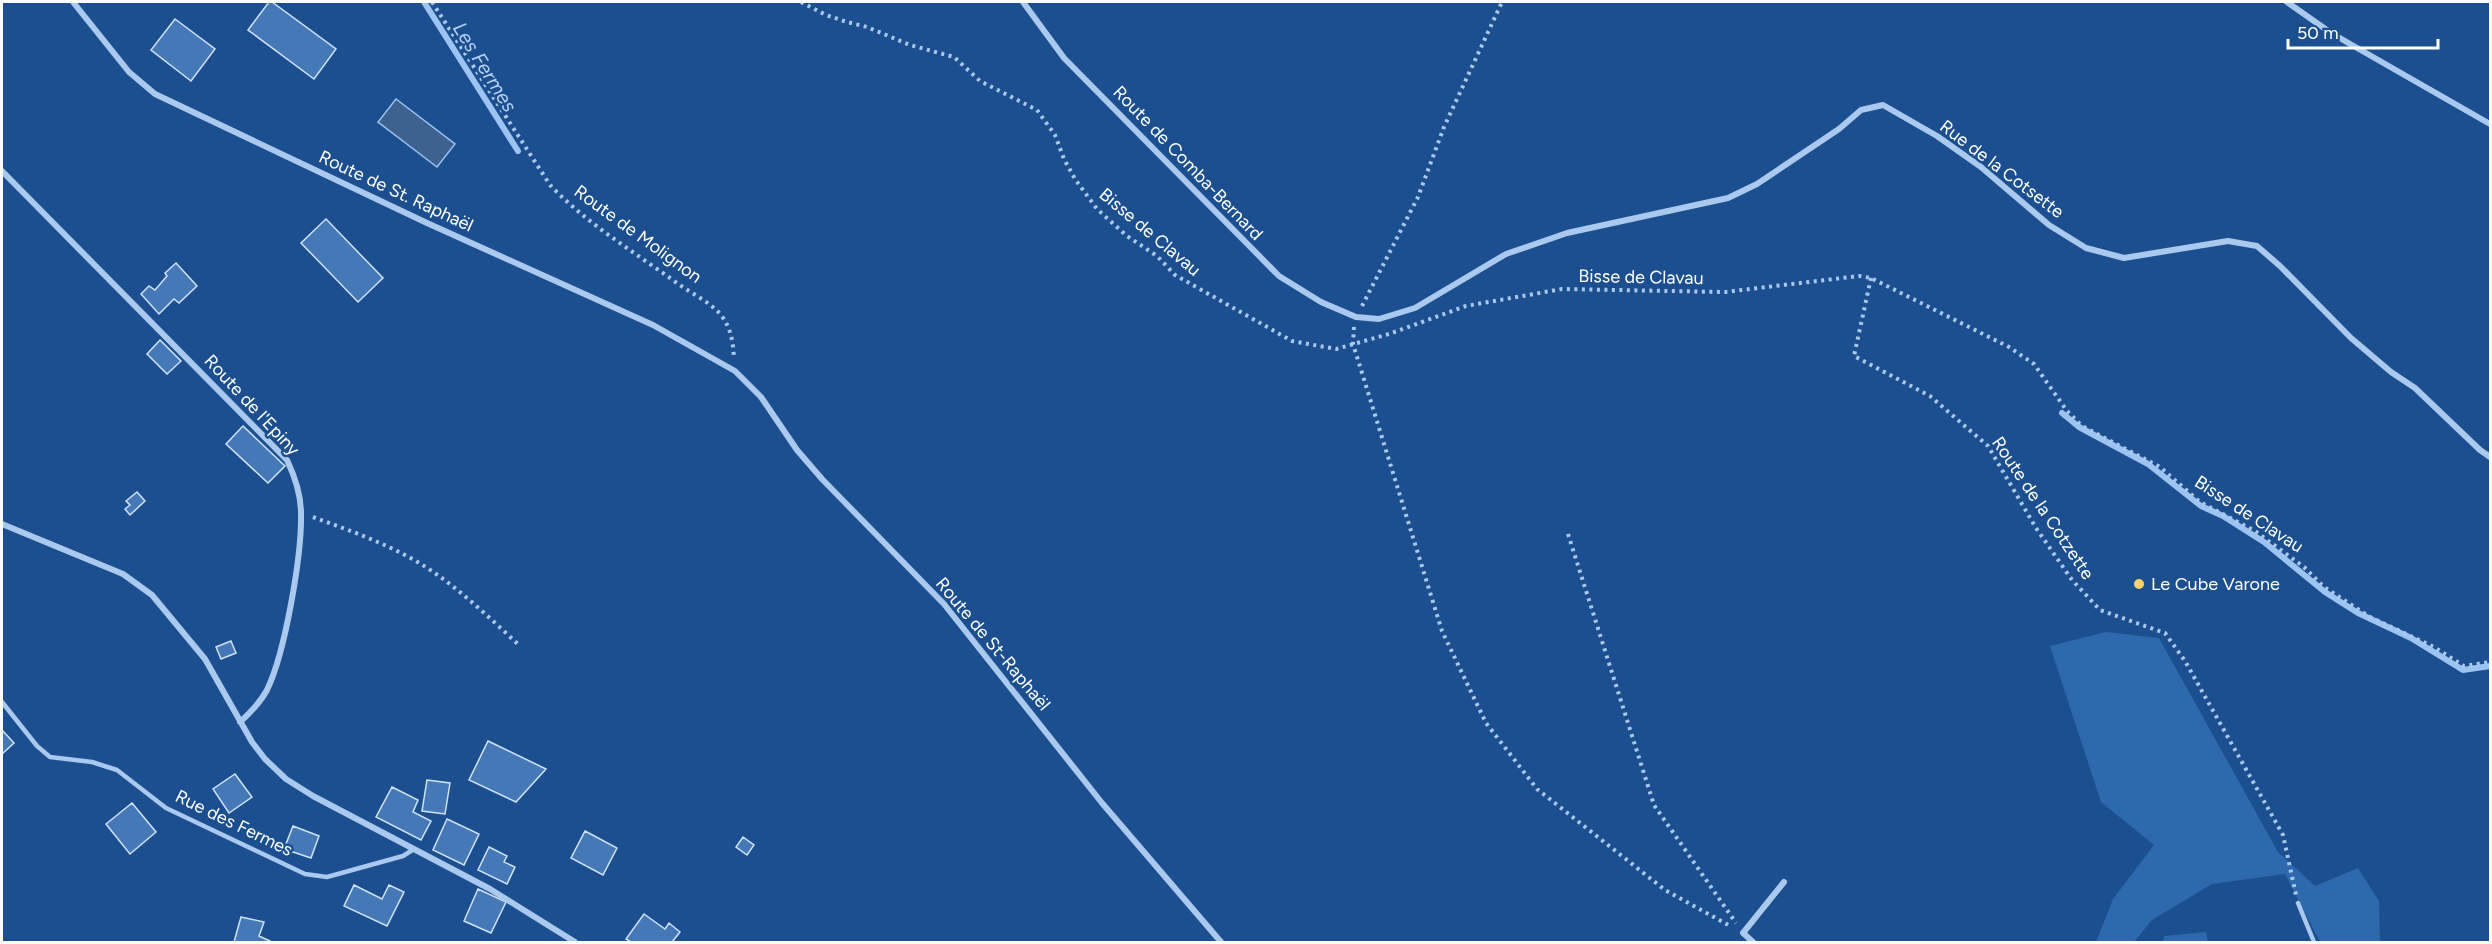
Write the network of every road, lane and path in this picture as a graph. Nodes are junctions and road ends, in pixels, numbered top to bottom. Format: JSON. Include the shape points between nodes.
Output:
{"nodes":[{"id":1,"x":73,"y":2,"type":"edge"},
{"id":2,"x":432,"y":2,"type":"edge"},
{"id":3,"x":801,"y":2,"type":"edge"},
{"id":4,"x":1023,"y":2,"type":"edge"},
{"id":5,"x":1502,"y":2,"type":"edge"},
{"id":6,"x":2287,"y":2,"type":"edge"},
{"id":7,"x":2490,"y":124,"type":"edge"},
{"id":8,"x":2,"y":171,"type":"edge"},
{"id":9,"x":1871,"y":278,"type":"junction"},
{"id":10,"x":1356,"y":317,"type":"junction"},
{"id":11,"x":1353,"y":344,"type":"junction"},
{"id":12,"x":735,"y":371,"type":"junction"},
{"id":13,"x":2490,"y":456,"type":"edge"},
{"id":14,"x":301,"y":512,"type":"junction"},
{"id":15,"x":2,"y":524,"type":"edge"},
{"id":16,"x":1568,"y":534,"type":"dead end"},
{"id":17,"x":520,"y":646,"type":"dead end"},
{"id":18,"x":2490,"y":662,"type":"edge"},
{"id":19,"x":2,"y":702,"type":"edge"},
{"id":20,"x":240,"y":722,"type":"junction"},
{"id":21,"x":414,"y":849,"type":"junction"},
{"id":22,"x":1784,"y":882,"type":"dead end"},
{"id":23,"x":2298,"y":903,"type":"joint"},
{"id":24,"x":1743,"y":933,"type":"junction"},
{"id":25,"x":575,"y":942,"type":"edge"},
{"id":26,"x":1221,"y":942,"type":"edge"},
{"id":27,"x":1753,"y":942,"type":"edge"},
{"id":28,"x":2314,"y":942,"type":"edge"}],
"edges":[{"from":1,"to":12,"type":"street","name":"Route de St. Raphaël","via":[[129,72],[155,94],[653,325]]},
{"from":2,"to":12,"type":"path","name":"Route de Molignon","via":[[550,184],[575,209],[723,317],[733,338]]},
{"from":3,"to":11,"type":"path","name":"Bisse de Clavau","via":[[826,15],[954,57],[980,81],[1038,110],[1055,135],[1075,179],[1097,209],[1191,286],[1292,341],[1336,349]]},
{"from":4,"to":10,"type":"street","name":"Route de Comba-Bernard","via":[[1064,58],[1279,276],[1321,302]]},
{"from":5,"to":10,"type":"path","via":[[1444,127],[1418,197]]},
{"from":6,"to":7,"type":"street","via":[[2331,33]]},
{"from":8,"to":14,"type":"street","name":"Route de l'Epiny","via":[[287,460]]},
{"from":9,"to":11,"type":"path","name":"Bisse de Clavau","via":[[1859,276],[1725,291],[1562,289],[1466,306]]},
{"from":9,"to":18,"type":"path","name":"Bisse de Clavau","via":[[2009,347],[2034,364],[2082,426],[2160,467],[2200,502],[2255,531],[2324,587],[2370,617],[2464,666]]},
{"from":9,"to":23,"type":"path","name":"Route de la Cotzette","via":[[1854,356],[1930,396],[1988,446],[2036,528],[2072,580],[2100,610],[2165,633],[2185,661],[2283,835]]},
{"from":10,"to":11,"type":"path"},
{"from":10,"to":13,"type":"street","name":"Rue de la Cotsette","via":[[1379,319],[1415,308],[1506,254],[1567,233],[1728,198],[1757,184],[1861,110],[1883,105],[1938,136],[2049,225],[2086,248],[2124,258],[2228,241],[2257,246],[2352,338]]},
{"from":11,"to":24,"type":"path","via":[[1442,631],[1486,723],[1537,789],[1665,890]]},
{"from":12,"to":26,"type":"street","name":"Route de St-Raphaël","via":[[761,398],[822,479],[944,604],[1102,803]]},
{"from":14,"to":17,"type":"path","via":[[412,559],[466,598]]},
{"from":14,"to":20,"type":"street","name":"Route de l'Epiny","via":[[292,595],[279,657],[267,689]]},
{"from":15,"to":20,"type":"street","via":[[123,574],[152,595],[205,659]]},
{"from":16,"to":24,"type":"path","via":[[1654,805]]},
{"from":19,"to":21,"type":"lane","name":"Rue des Fermes","via":[[50,757],[92,762],[117,770],[166,808],[305,874],[327,877],[403,856]]},
{"from":20,"to":21,"type":"street","via":[[265,759],[286,779]]},
{"from":21,"to":25,"type":"street","via":[[490,889]]},
{"from":22,"to":24,"type":"street"},
{"from":23,"to":28,"type":"lane"},
{"from":24,"to":27,"type":"street"}]}
